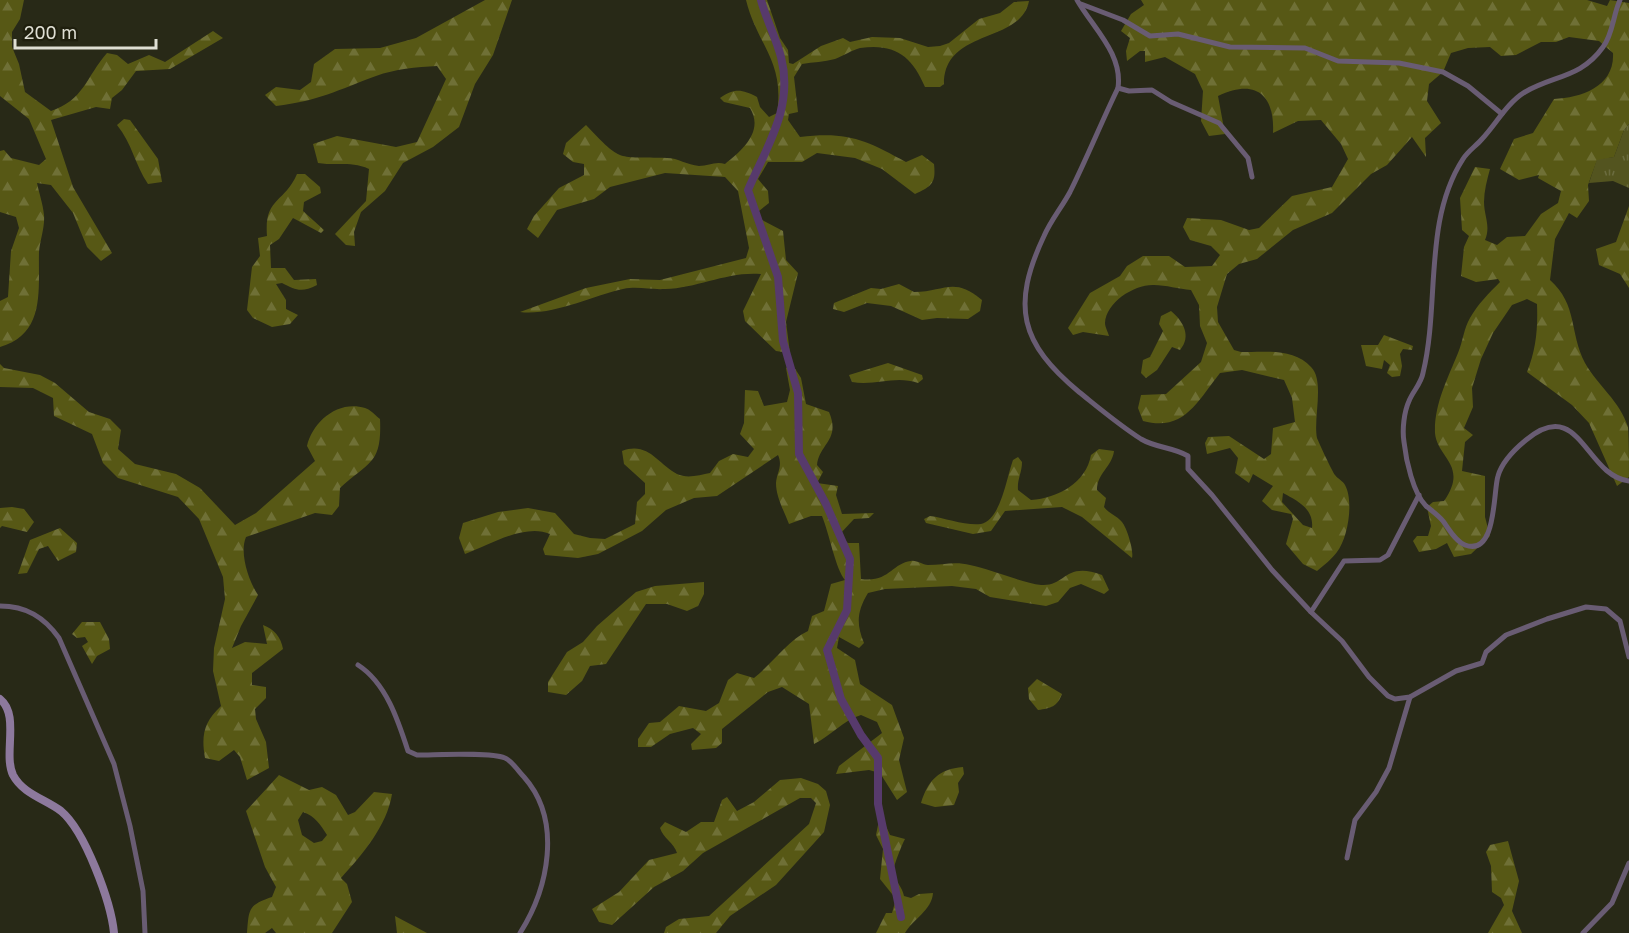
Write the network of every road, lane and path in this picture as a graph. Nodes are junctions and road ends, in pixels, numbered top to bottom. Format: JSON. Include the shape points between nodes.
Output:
{"nodes":[{"id":1,"x":1620,"y":0,"type":"edge"},
{"id":2,"x":1078,"y":2,"type":"edge"},
{"id":3,"x":1118,"y":88,"type":"junction"},
{"id":4,"x":1502,"y":114,"type":"junction"},
{"id":5,"x":1252,"y":177,"type":"dead end"},
{"id":6,"x":1629,"y":481,"type":"edge"},
{"id":7,"x":1419,"y":495,"type":"junction"},
{"id":8,"x":1426,"y":506,"type":"junction"},
{"id":9,"x":1414,"y":508,"type":"junction"},
{"id":10,"x":0,"y":606,"type":"edge"},
{"id":11,"x":1311,"y":612,"type":"junction"},
{"id":12,"x":1629,"y":657,"type":"edge"},
{"id":13,"x":358,"y":665,"type":"dead end"},
{"id":14,"x":1410,"y":698,"type":"junction"},
{"id":15,"x":0,"y":699,"type":"edge"},
{"id":16,"x":1347,"y":858,"type":"dead end"},
{"id":17,"x":1629,"y":863,"type":"edge"},
{"id":18,"x":114,"y":933,"type":"edge"},
{"id":19,"x":145,"y":933,"type":"edge"},
{"id":20,"x":520,"y":933,"type":"edge"},
{"id":21,"x":1583,"y":933,"type":"edge"}],
"edges":[{"from":1,"to":4,"type":"street","via":[[1608,39],[1587,65],[1523,93]]},
{"from":2,"to":3,"type":"street","via":[[1117,60]]},
{"from":2,"to":4,"type":"street","via":[[1150,36],[1178,34],[1230,47],[1305,48],[1338,61],[1400,63],[1443,72],[1468,86]]},
{"from":3,"to":5,"type":"street","via":[[1152,90],[1219,123],[1248,158]]},
{"from":3,"to":11,"type":"street","via":[[1032,264],[1025,302],[1028,330],[1053,371],[1097,406],[1155,446],[1188,456],[1188,469]]},
{"from":4,"to":7,"type":"street","via":[[1465,156],[1443,204],[1428,349],[1421,381],[1409,400],[1403,431]]},
{"from":6,"to":8,"type":"street","via":[[1604,469],[1577,436],[1553,427],[1527,439],[1502,467],[1491,525],[1480,542],[1469,546],[1460,542]]},
{"from":7,"to":8,"type":"street"},
{"from":7,"to":9,"type":"street"},
{"from":8,"to":9,"type":"street"},
{"from":9,"to":11,"type":"street","via":[[1388,555],[1380,560],[1344,561]]},
{"from":10,"to":19,"type":"street","via":[[30,611],[46,620],[59,638],[114,764],[143,891]]},
{"from":11,"to":14,"type":"street","via":[[1342,641],[1381,690],[1395,699]]},
{"from":12,"to":14,"type":"street","via":[[1620,621],[1606,609],[1586,607],[1506,635],[1485,652],[1482,663],[1446,676]]},
{"from":13,"to":20,"type":"street","via":[[372,674],[384,693],[408,751],[417,755],[506,758],[531,785],[545,820],[546,864],[535,908]]},
{"from":14,"to":16,"type":"street","via":[[1389,768],[1355,820]]},
{"from":15,"to":18,"type":"main road","via":[[8,708],[13,774],[26,790],[60,811],[77,833],[99,880]]},
{"from":17,"to":21,"type":"street","via":[[1612,903]]}]}
